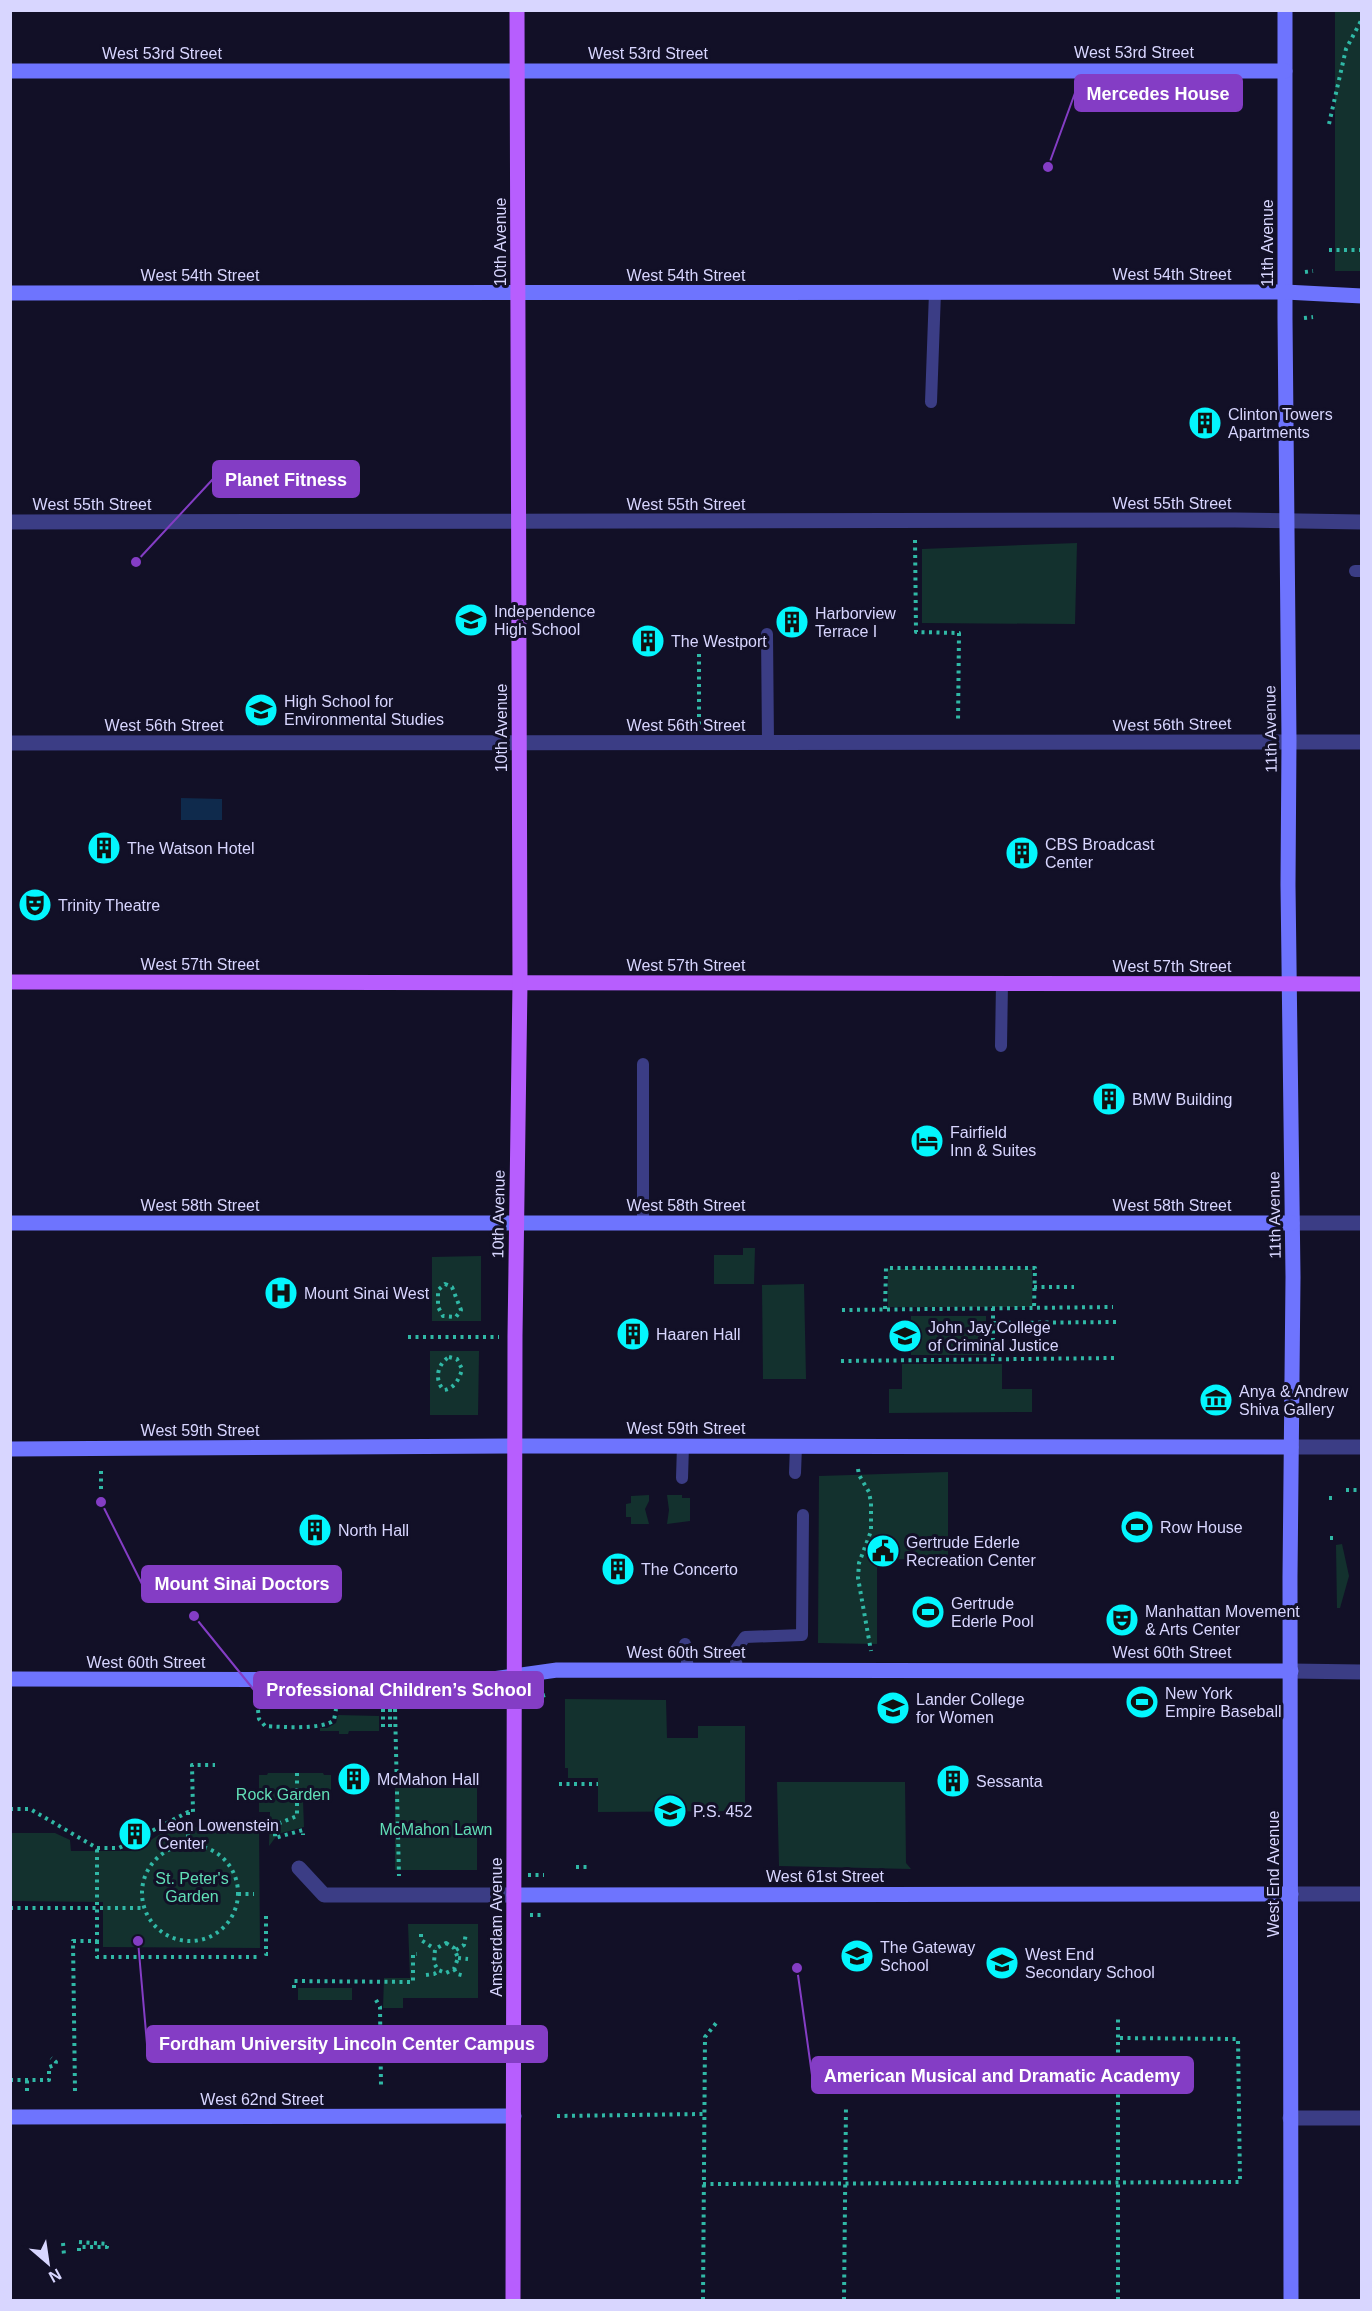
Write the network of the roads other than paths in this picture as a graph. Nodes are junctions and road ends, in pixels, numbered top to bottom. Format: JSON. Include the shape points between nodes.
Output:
{"nodes":[{"id":1,"x":517,"y":10,"type":"edge"},
{"id":2,"x":1285,"y":10,"type":"edge"},
{"id":3,"x":10,"y":71,"type":"edge"},
{"id":4,"x":518,"y":71,"type":"junction"},
{"id":5,"x":1285,"y":71,"type":"junction"},
{"id":6,"x":518,"y":292,"type":"junction"},
{"id":7,"x":935,"y":292,"type":"junction"},
{"id":8,"x":1285,"y":292,"type":"junction"},
{"id":9,"x":10,"y":293,"type":"edge"},
{"id":10,"x":1362,"y":296,"type":"edge"},
{"id":11,"x":932,"y":402,"type":"dead end"},
{"id":12,"x":10,"y":522,"type":"edge"},
{"id":13,"x":518,"y":522,"type":"junction"},
{"id":14,"x":1286,"y":522,"type":"junction"},
{"id":15,"x":1362,"y":522,"type":"edge"},
{"id":16,"x":766,"y":634,"type":"dead end"},
{"id":17,"x":1289,"y":741,"type":"junction"},
{"id":18,"x":1362,"y":742,"type":"edge"},
{"id":19,"x":10,"y":743,"type":"edge"},
{"id":20,"x":520,"y":743,"type":"junction"},
{"id":21,"x":768,"y":743,"type":"junction"},
{"id":22,"x":10,"y":982,"type":"edge"},
{"id":23,"x":520,"y":983,"type":"junction"},
{"id":24,"x":1002,"y":983,"type":"junction"},
{"id":25,"x":1290,"y":984,"type":"junction"},
{"id":26,"x":1362,"y":984,"type":"edge"},
{"id":27,"x":1001,"y":1046,"type":"dead end"},
{"id":28,"x":643,"y":1064,"type":"dead end"},
{"id":29,"x":10,"y":1222,"type":"edge"},
{"id":30,"x":643,"y":1223,"type":"junction"},
{"id":31,"x":1292,"y":1223,"type":"junction"},
{"id":32,"x":1362,"y":1223,"type":"edge"},
{"id":33,"x":516,"y":1224,"type":"junction"},
{"id":34,"x":514,"y":1446,"type":"junction"},
{"id":35,"x":683,"y":1446,"type":"junction"},
{"id":36,"x":796,"y":1446,"type":"junction"},
{"id":37,"x":1291,"y":1447,"type":"junction"},
{"id":38,"x":1362,"y":1447,"type":"edge"},
{"id":39,"x":10,"y":1449,"type":"edge"},
{"id":40,"x":795,"y":1473,"type":"dead end"},
{"id":41,"x":681,"y":1478,"type":"dead end"},
{"id":42,"x":803,"y":1515,"type":"dead end"},
{"id":43,"x":685,"y":1644,"type":"dead end"},
{"id":44,"x":688,"y":1670,"type":"junction"},
{"id":45,"x":737,"y":1670,"type":"junction"},
{"id":46,"x":1291,"y":1671,"type":"junction"},
{"id":47,"x":1362,"y":1672,"type":"edge"},
{"id":48,"x":514,"y":1676,"type":"junction"},
{"id":49,"x":10,"y":1679,"type":"edge"},
{"id":50,"x":299,"y":1868,"type":"dead end"},
{"id":51,"x":1291,"y":1894,"type":"junction"},
{"id":52,"x":1362,"y":1894,"type":"edge"},
{"id":53,"x":514,"y":1895,"type":"junction"},
{"id":54,"x":514,"y":2116,"type":"junction"},
{"id":55,"x":10,"y":2117,"type":"edge"},
{"id":56,"x":1290,"y":2118,"type":"junction"},
{"id":57,"x":1362,"y":2118,"type":"edge"},
{"id":58,"x":513,"y":2301,"type":"edge"},
{"id":59,"x":1291,"y":2301,"type":"edge"}],
"edges":[{"from":1,"to":4,"type":"main road","name":"10th Avenue"},
{"from":2,"to":5,"type":"street","name":"11th Avenue"},
{"from":3,"to":4,"type":"street","name":"West 53rd Street"},
{"from":4,"to":5,"type":"street","name":"West 53rd Street"},
{"from":4,"to":6,"type":"main road","name":"10th Avenue"},
{"from":5,"to":8,"type":"street","name":"11th Avenue"},
{"from":6,"to":7,"type":"street","name":"West 54th Street"},
{"from":6,"to":9,"type":"street","name":"West 54th Street"},
{"from":6,"to":13,"type":"main road","name":"10th Avenue"},
{"from":7,"to":8,"type":"street","name":"West 54th Street"},
{"from":7,"to":11,"type":"lane"},
{"from":8,"to":10,"type":"street","name":"West 54th Street"},
{"from":8,"to":14,"type":"street","name":"11th Avenue"},
{"from":12,"to":13,"type":"street","name":"West 55th Street"},
{"from":13,"to":14,"type":"street","name":"West 55th Street"},
{"from":13,"to":20,"type":"main road","name":"10th Avenue"},
{"from":14,"to":15,"type":"street","name":"West 55th Street"},
{"from":14,"to":17,"type":"street","name":"11th Avenue"},
{"from":16,"to":21,"type":"lane"},
{"from":17,"to":18,"type":"street","name":"West 56th Street"},
{"from":17,"to":21,"type":"street","name":"West 56th Street"},
{"from":17,"to":25,"type":"street","name":"11th Avenue"},
{"from":19,"to":20,"type":"street","name":"West 56th Street"},
{"from":20,"to":21,"type":"street","name":"West 56th Street"},
{"from":20,"to":23,"type":"main road","name":"10th Avenue"},
{"from":22,"to":23,"type":"main road","name":"West 57th Street"},
{"from":23,"to":24,"type":"main road","name":"West 57th Street"},
{"from":23,"to":33,"type":"main road","name":"10th Avenue"},
{"from":24,"to":25,"type":"main road","name":"West 57th Street"},
{"from":24,"to":27,"type":"lane"},
{"from":25,"to":26,"type":"main road","name":"West 57th Street"},
{"from":25,"to":31,"type":"street","name":"11th Avenue"},
{"from":28,"to":30,"type":"lane"},
{"from":29,"to":33,"type":"street","name":"West 58th Street"},
{"from":30,"to":31,"type":"street","name":"West 58th Street"},
{"from":30,"to":33,"type":"street","name":"West 58th Street"},
{"from":31,"to":32,"type":"street","name":"West 58th Street"},
{"from":31,"to":37,"type":"street","name":"11th Avenue"},
{"from":33,"to":34,"type":"main road","name":"10th Avenue"},
{"from":34,"to":35,"type":"street","name":"West 59th Street"},
{"from":34,"to":39,"type":"street","name":"West 59th Street"},
{"from":34,"to":48,"type":"main road","name":"Amsterdam Avenue"},
{"from":35,"to":36,"type":"street","name":"West 59th Street"},
{"from":35,"to":41,"type":"lane"},
{"from":36,"to":37,"type":"street","name":"West 59th Street"},
{"from":36,"to":40,"type":"lane"},
{"from":37,"to":38,"type":"street","name":"West 59th Street"},
{"from":37,"to":46,"type":"street","name":"West End Avenue"},
{"from":42,"to":45,"type":"lane","via":[[802,1635],[746,1637],[735,1652]]},
{"from":43,"to":44,"type":"lane"},
{"from":44,"to":45,"type":"street","name":"West 60th Street"},
{"from":44,"to":48,"type":"street","name":"West 60th Street","via":[[557,1670]]},
{"from":45,"to":46,"type":"street","name":"West 60th Street"},
{"from":46,"to":47,"type":"street","name":"West 60th Street"},
{"from":46,"to":51,"type":"street","name":"West End Avenue"},
{"from":48,"to":49,"type":"street","name":"West 60th Street","via":[[382,1681]]},
{"from":48,"to":53,"type":"main road","name":"Amsterdam Avenue"},
{"from":50,"to":53,"type":"street","name":"West 61st Street","via":[[324,1895]]},
{"from":51,"to":52,"type":"street","name":"West 61st Street"},
{"from":51,"to":53,"type":"street","name":"West 61st Street"},
{"from":51,"to":56,"type":"street","name":"West End Avenue"},
{"from":53,"to":54,"type":"main road","name":"Amsterdam Avenue"},
{"from":54,"to":55,"type":"street","name":"West 62nd Street"},
{"from":54,"to":58,"type":"main road","name":"Amsterdam Avenue"},
{"from":56,"to":57,"type":"street"},
{"from":56,"to":59,"type":"street","name":"West End Avenue"}]}
